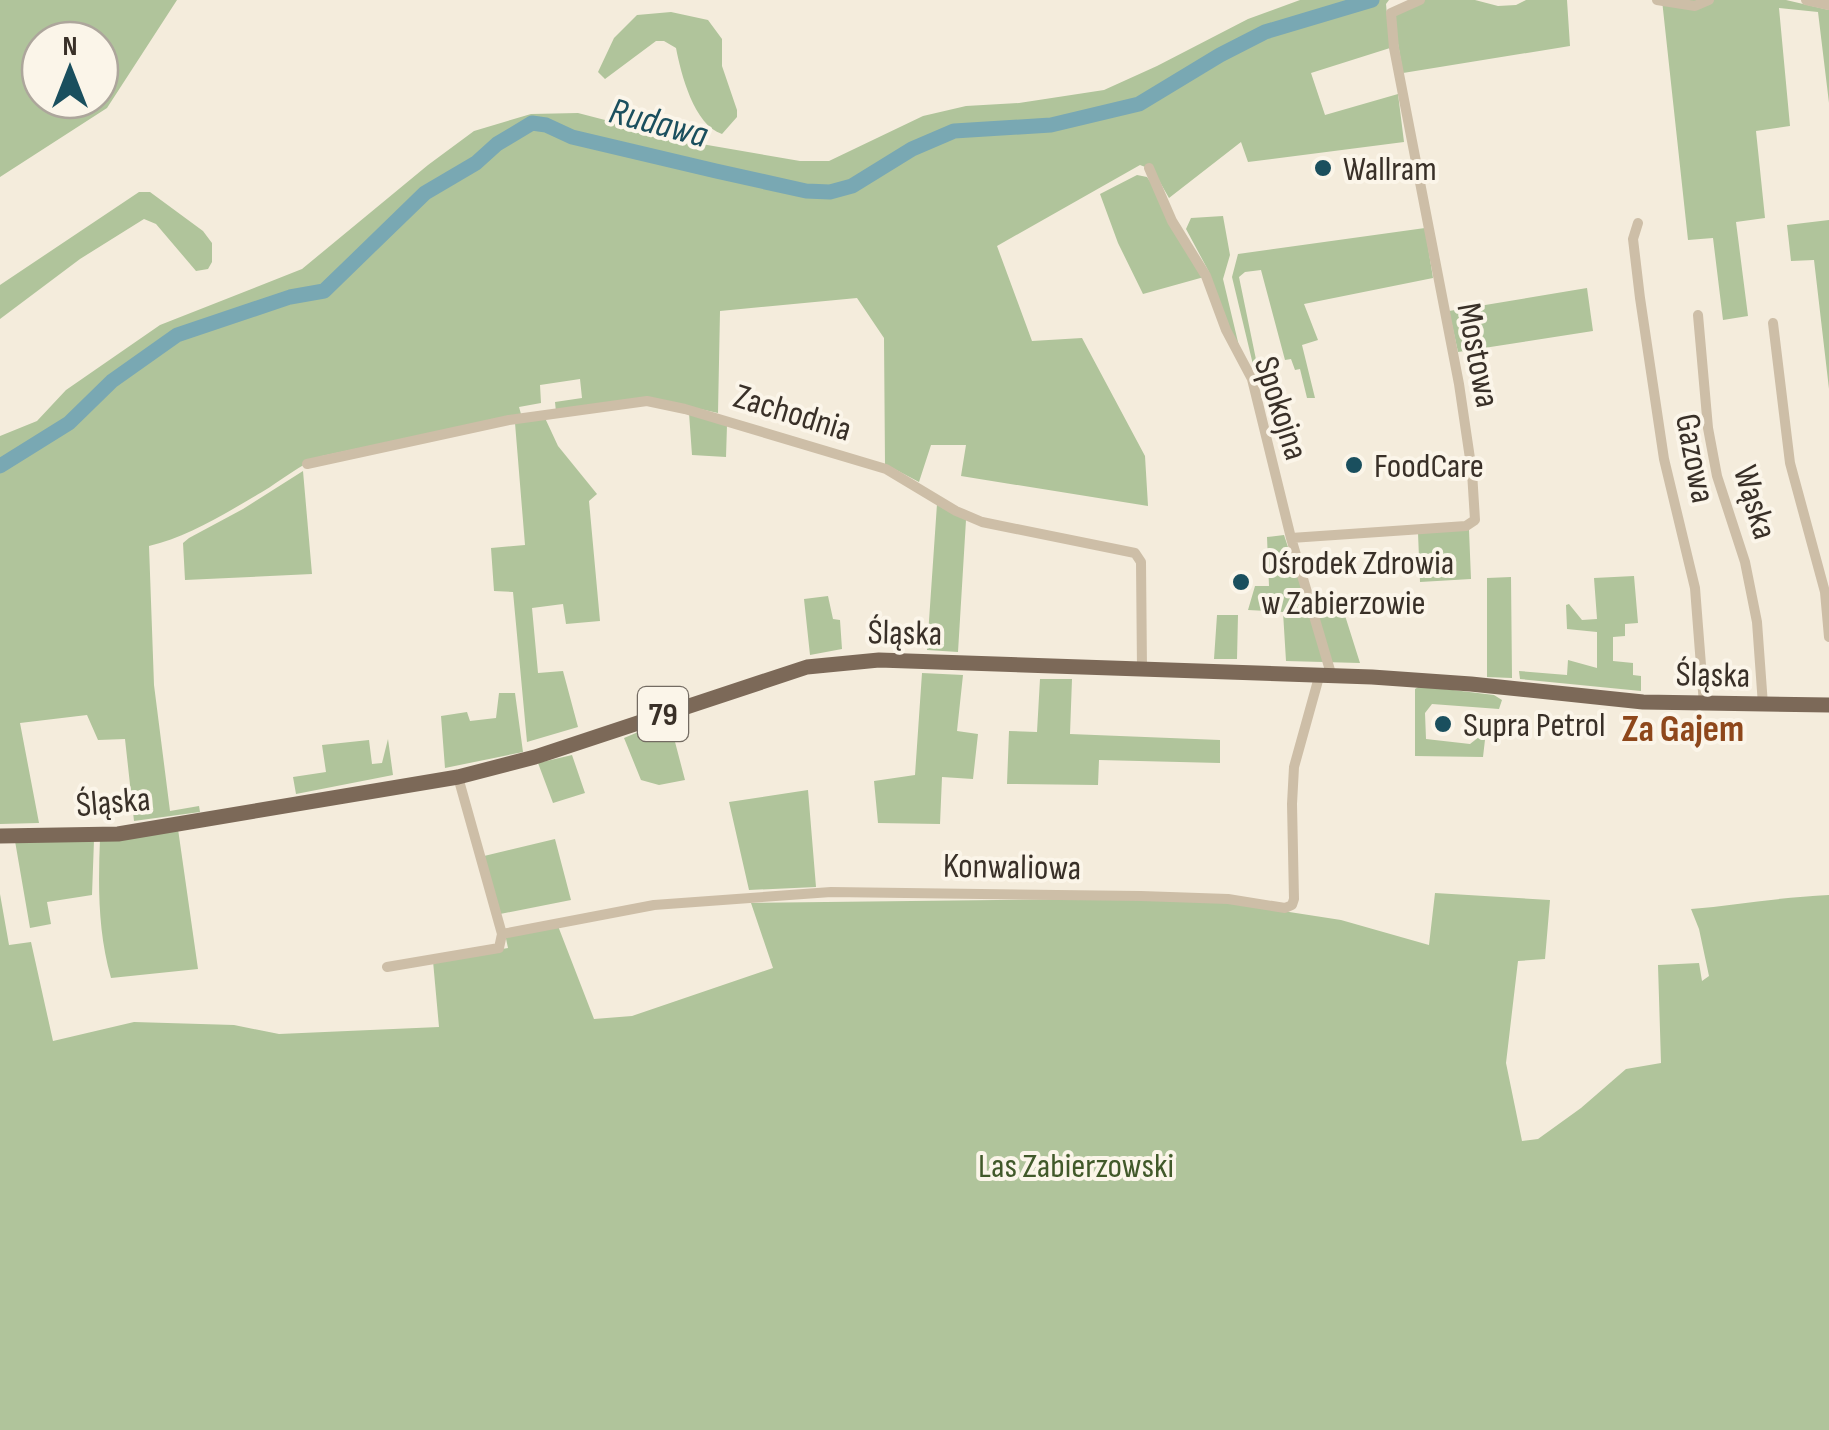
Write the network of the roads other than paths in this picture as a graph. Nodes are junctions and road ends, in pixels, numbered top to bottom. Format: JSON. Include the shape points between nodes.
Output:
{"nodes":[{"id":1,"x":1420,"y":0,"type":"edge"},
{"id":2,"x":1657,"y":0,"type":"edge"},
{"id":3,"x":1709,"y":0,"type":"edge"},
{"id":4,"x":1806,"y":0,"type":"edge"},
{"id":5,"x":1829,"y":4,"type":"edge"},
{"id":6,"x":1148,"y":168,"type":"dead end"},
{"id":7,"x":1638,"y":223,"type":"dead end"},
{"id":8,"x":1698,"y":314,"type":"dead end"},
{"id":9,"x":1773,"y":323,"type":"dead end"},
{"id":10,"x":306,"y":464,"type":"dead end"},
{"id":11,"x":1291,"y":538,"type":"junction"},
{"id":12,"x":1829,"y":637,"type":"edge"},
{"id":13,"x":1142,"y":670,"type":"junction"},
{"id":14,"x":1325,"y":677,"type":"junction"},
{"id":15,"x":1704,"y":704,"type":"junction"},
{"id":16,"x":1763,"y":705,"type":"junction"},
{"id":17,"x":1829,"y":705,"type":"edge"},
{"id":18,"x":458,"y":776,"type":"junction"},
{"id":19,"x":0,"y":836,"type":"edge"},
{"id":20,"x":502,"y":934,"type":"junction"},
{"id":21,"x":386,"y":966,"type":"dead end"}],
"edges":[{"from":1,"to":11,"type":"street","name":"Mostowa","via":[[1390,13],[1459,384],[1475,520],[1466,526]]},
{"from":2,"to":3,"type":"street","via":[[1694,6]]},
{"from":4,"to":5,"type":"street"},
{"from":6,"to":11,"type":"street","name":"Spokojna","via":[[1252,379]]},
{"from":7,"to":15,"type":"street","name":"Gazowa","via":[[1633,239],[1640,298],[1664,459],[1695,588]]},
{"from":8,"to":16,"type":"street","name":"Wąska","via":[[1708,428],[1754,607]]},
{"from":9,"to":12,"type":"street","via":[[1790,463]]},
{"from":10,"to":13,"type":"street","name":"Zachodnia","via":[[520,418],[647,401],[685,408],[886,469],[982,522],[1135,553]]},
{"from":11,"to":14,"type":"street","name":"Spokojna"},
{"from":13,"to":14,"type":"main road","name":"Śląska","number":"79"},
{"from":13,"to":18,"type":"main road","name":"Śląska","number":"79","via":[[843,661],[807,667],[536,758]]},
{"from":14,"to":15,"type":"main road","name":"Śląska","number":"79"},
{"from":14,"to":20,"type":"street","name":"Konwaliowa","via":[[1294,768],[1295,889],[1285,908],[1159,896],[831,892],[654,905]]},
{"from":15,"to":16,"type":"main road","name":"Śląska","number":"79"},
{"from":16,"to":17,"type":"main road","name":"Śląska","number":"79"},
{"from":18,"to":19,"type":"main road","name":"Śląska","number":"79","via":[[118,834]]},
{"from":18,"to":20,"type":"street"},
{"from":20,"to":21,"type":"street","name":"Konwaliowa","via":[[499,948]]}]}
